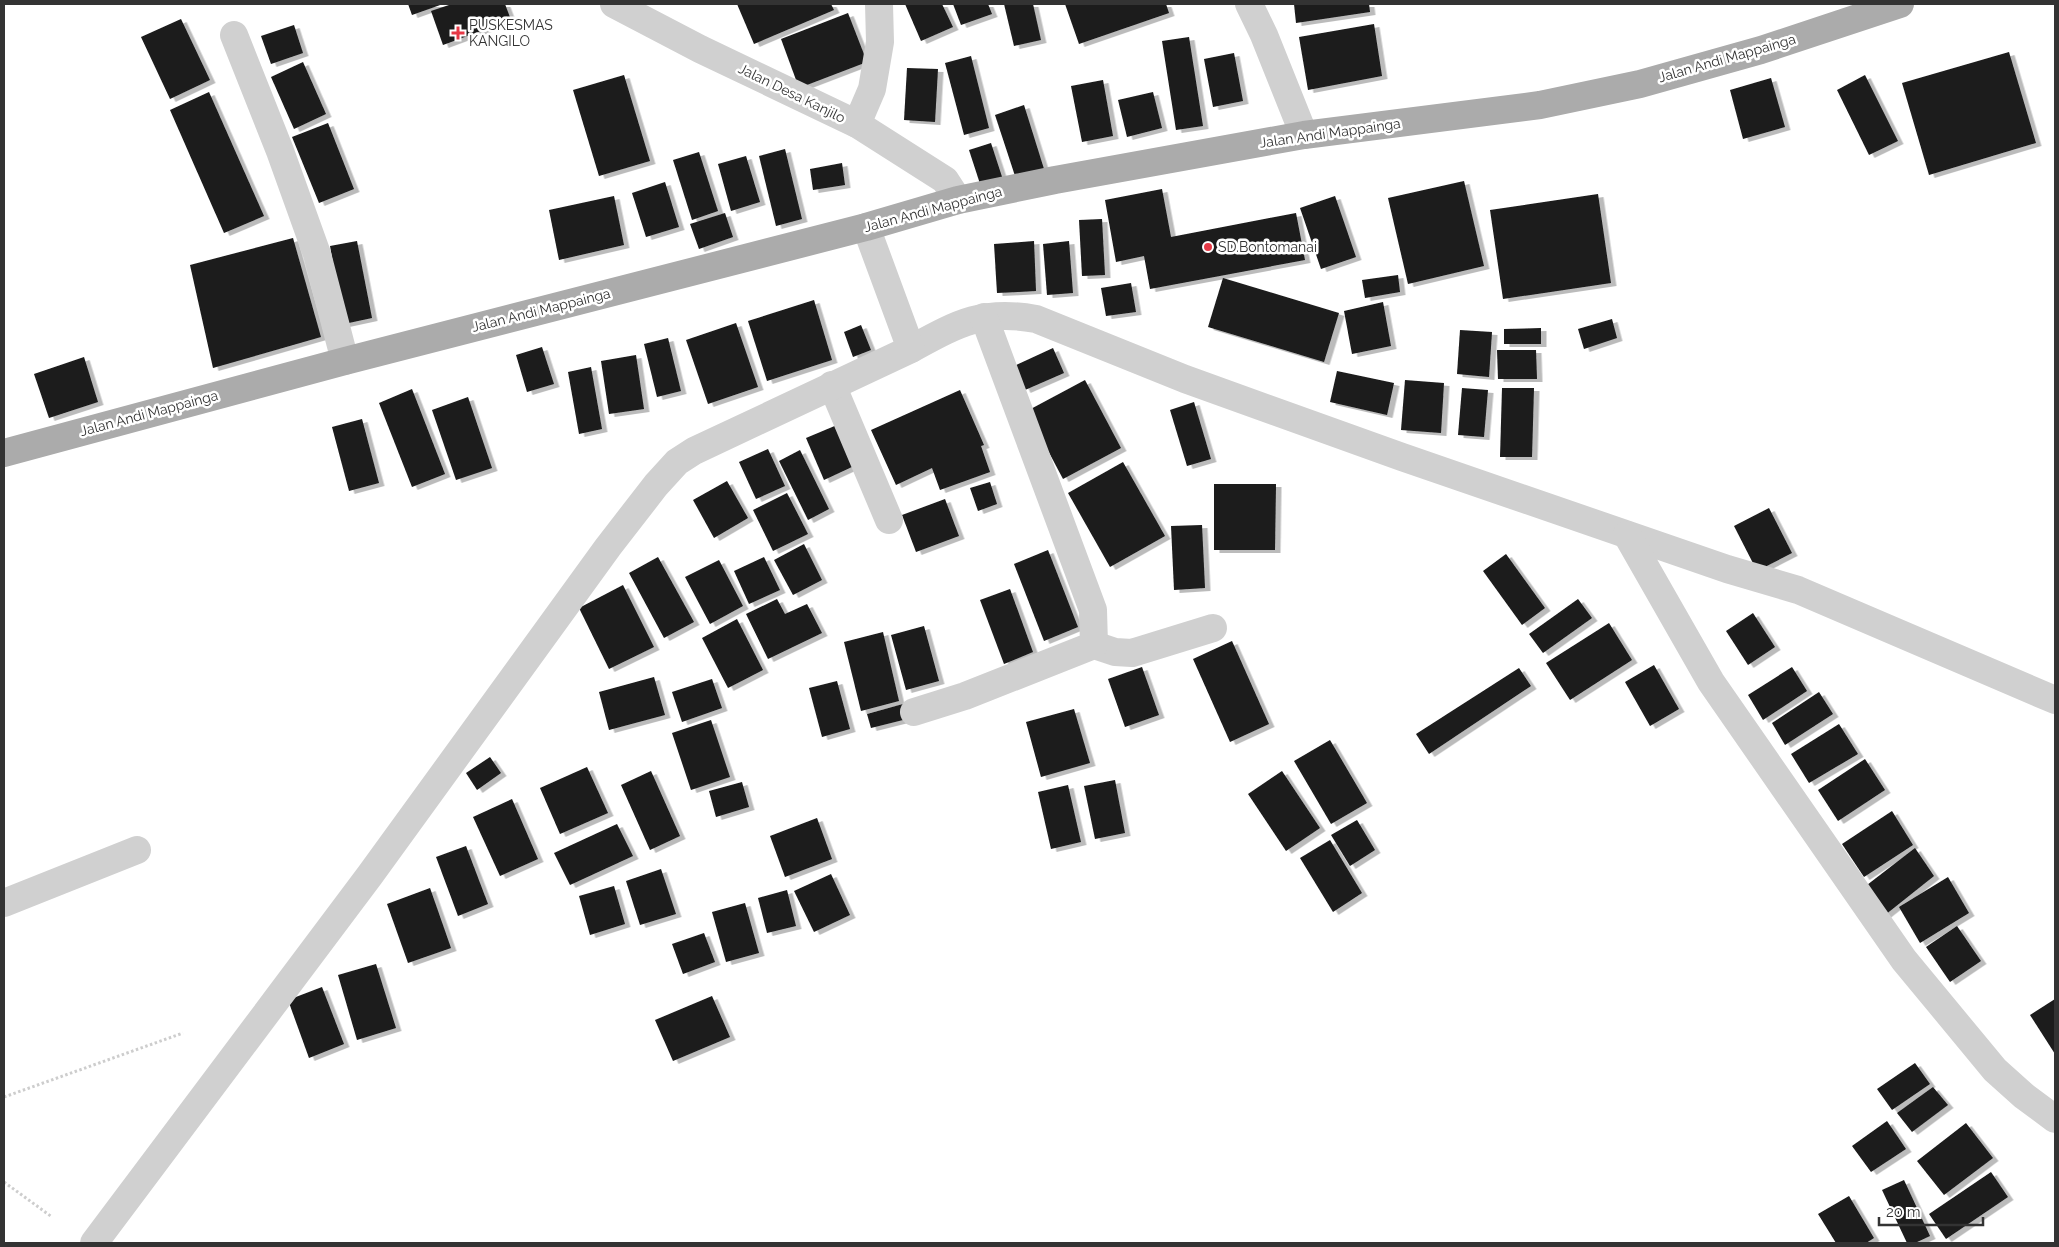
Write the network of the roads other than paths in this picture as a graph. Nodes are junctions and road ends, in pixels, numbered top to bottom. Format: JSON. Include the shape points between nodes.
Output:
{"nodes":[{"id":1,"x":614,"y":4,"type":"edge"},
{"id":2,"x":879,"y":4,"type":"edge"},
{"id":3,"x":1249,"y":4,"type":"edge"},
{"id":4,"x":1900,"y":4,"type":"edge"},
{"id":5,"x":234,"y":35,"type":"dead end"},
{"id":6,"x":856,"y":124,"type":"junction"},
{"id":7,"x":1304,"y":135,"type":"junction"},
{"id":8,"x":958,"y":200,"type":"junction"},
{"id":9,"x":866,"y":227,"type":"junction"},
{"id":10,"x":984,"y":317,"type":"junction"},
{"id":11,"x":911,"y":349,"type":"junction"},
{"id":12,"x":345,"y":361,"type":"junction"},
{"id":13,"x":832,"y":385,"type":"junction"},
{"id":14,"x":4,"y":453,"type":"edge"},
{"id":15,"x":889,"y":520,"type":"dead end"},
{"id":16,"x":1627,"y":535,"type":"junction"},
{"id":17,"x":1213,"y":628,"type":"dead end"},
{"id":18,"x":1094,"y":645,"type":"junction"},
{"id":19,"x":2055,"y":700,"type":"edge"},
{"id":20,"x":914,"y":712,"type":"dead end"},
{"id":21,"x":136,"y":850,"type":"dead end"},
{"id":22,"x":4,"y":903,"type":"edge"},
{"id":23,"x":2055,"y":1119,"type":"edge"},
{"id":24,"x":94,"y":1243,"type":"edge"}],
"edges":[{"from":1,"to":6,"type":"street","name":"Jalan Desa Kanjilo"},
{"from":2,"to":6,"type":"street","via":[[880,42],[872,89]]},
{"from":3,"to":7,"type":"street"},
{"from":4,"to":7,"type":"main road","name":"Jalan Andi Mappainga","via":[[1761,50],[1640,84],[1540,105]]},
{"from":5,"to":12,"type":"street","via":[[317,254]]},
{"from":6,"to":8,"type":"street","name":"Jalan Desa Kanjilo","via":[[945,180]]},
{"from":7,"to":8,"type":"main road","name":"Jalan Andi Mappainga"},
{"from":8,"to":9,"type":"main road","name":"Jalan Andi Mappainga"},
{"from":9,"to":11,"type":"street"},
{"from":9,"to":12,"type":"main road","name":"Jalan Andi Mappainga"},
{"from":10,"to":11,"type":"street","via":[[957,324]]},
{"from":10,"to":16,"type":"street","via":[[1011,314],[1036,319],[1185,379]]},
{"from":10,"to":18,"type":"street","via":[[1093,610]]},
{"from":11,"to":13,"type":"street"},
{"from":12,"to":14,"type":"main road","name":"Jalan Andi Mappainga"},
{"from":13,"to":15,"type":"street"},
{"from":13,"to":24,"type":"street","via":[[694,452],[678,462],[656,485],[376,867]]},
{"from":16,"to":19,"type":"street","via":[[1798,590]]},
{"from":16,"to":23,"type":"street","via":[[1711,682],[1904,960],[1995,1070]]},
{"from":17,"to":18,"type":"street","via":[[1132,653],[1114,652]]},
{"from":18,"to":20,"type":"street","via":[[965,696]]},
{"from":21,"to":22,"type":"street"}]}
